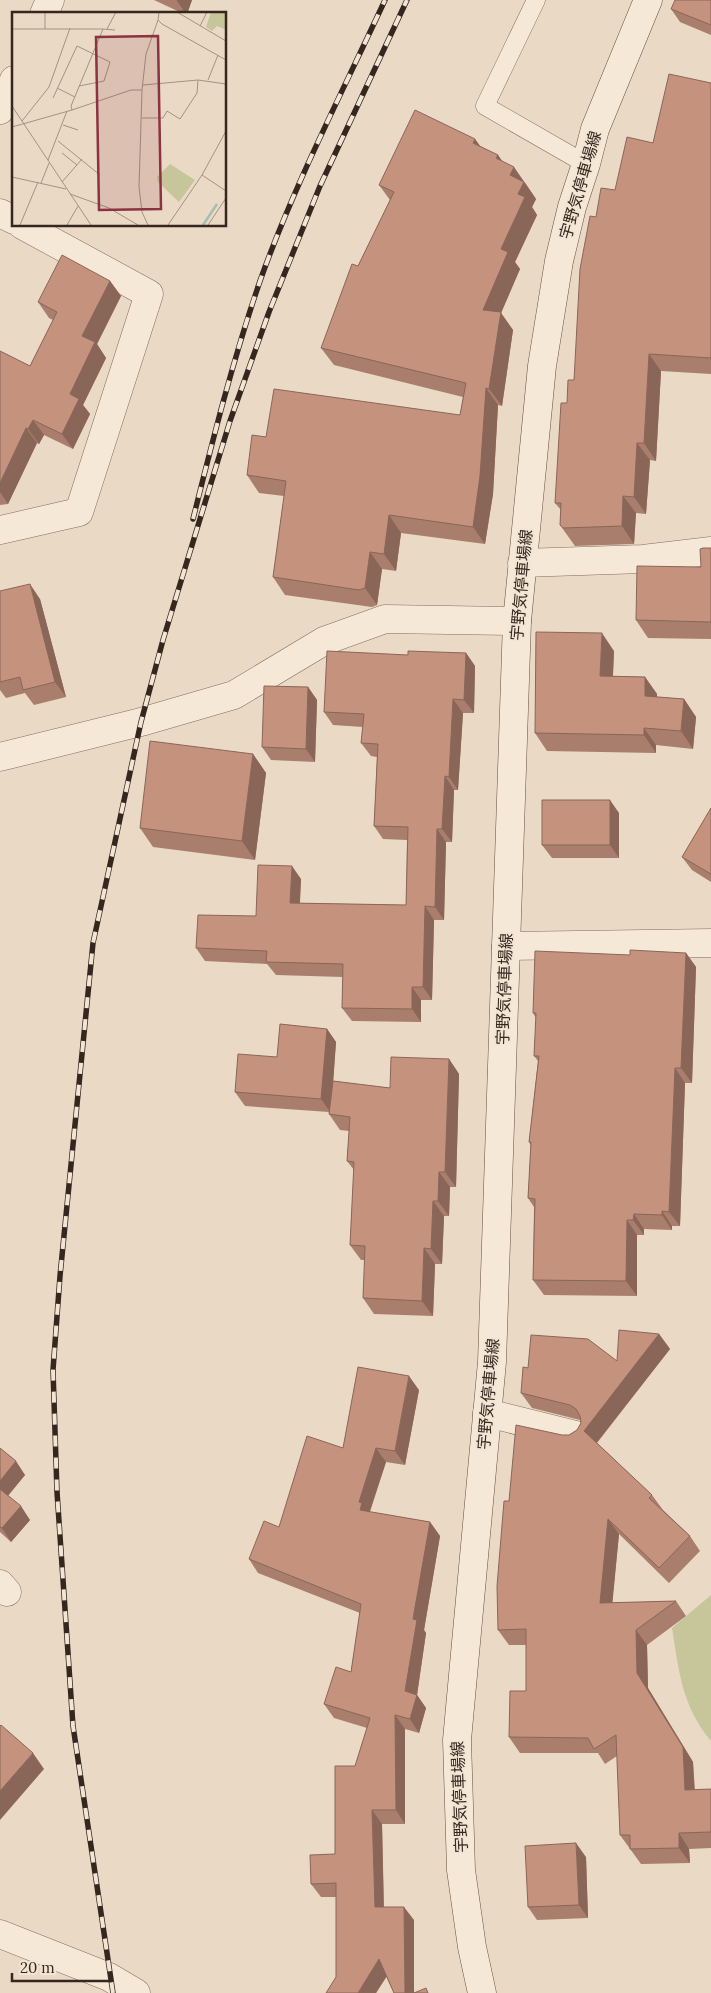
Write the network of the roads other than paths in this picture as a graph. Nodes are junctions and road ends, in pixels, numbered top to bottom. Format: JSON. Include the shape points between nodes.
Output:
{"nodes":[{"id":1,"x":50,"y":0,"type":"edge"},
{"id":2,"x":536,"y":0,"type":"edge"},
{"id":3,"x":648,"y":0,"type":"edge"},
{"id":4,"x":45,"y":12,"type":"edge"},
{"id":5,"x":12,"y":84,"type":"edge"},
{"id":6,"x":0,"y":110,"type":"edge"},
{"id":7,"x":586,"y":164,"type":"junction"},
{"id":8,"x":0,"y":213,"type":"edge"},
{"id":9,"x":12,"y":219,"type":"edge"},
{"id":10,"x":24,"y":226,"type":"edge"},
{"id":11,"x":0,"y":530,"type":"edge"},
{"id":12,"x":711,"y":551,"type":"edge"},
{"id":13,"x":522,"y":563,"type":"junction"},
{"id":14,"x":517,"y":621,"type":"junction"},
{"id":15,"x":0,"y":758,"type":"edge"},
{"id":16,"x":711,"y":943,"type":"edge"},
{"id":17,"x":506,"y":946,"type":"junction"},
{"id":18,"x":487,"y":1413,"type":"junction"},
{"id":19,"x":576,"y":1435,"type":"edge"},
{"id":20,"x":0,"y":1934,"type":"edge"},
{"id":21,"x":136,"y":1993,"type":"edge"},
{"id":22,"x":482,"y":1993,"type":"edge"}],
"edges":[{"from":1,"to":4,"type":"main road"},
{"from":2,"to":7,"type":"lane","via":[[485,106]]},
{"from":3,"to":7,"type":"main road","name":"宇野気停車場線","via":[[595,129]]},
{"from":5,"to":6,"type":"main road"},
{"from":7,"to":13,"type":"main road","name":"宇野気停車場線","via":[[558,262],[542,366]]},
{"from":8,"to":9,"type":"main road"},
{"from":10,"to":11,"type":"main road","via":[[149,294],[79,512]]},
{"from":12,"to":13,"type":"main road","via":[[643,559]]},
{"from":13,"to":14,"type":"main road","name":"宇野気停車場線"},
{"from":14,"to":15,"type":"main road","via":[[384,619],[324,641],[234,695]]},
{"from":14,"to":17,"type":"main road","name":"宇野気停車場線"},
{"from":16,"to":17,"type":"main road"},
{"from":17,"to":18,"type":"main road","name":"宇野気停車場線","via":[[492,1362]]},
{"from":18,"to":19,"type":"main road"},
{"from":18,"to":22,"type":"main road","name":"宇野気停車場線","via":[[457,1740],[461,1870]]},
{"from":20,"to":21,"type":"main road","via":[[109,1977]]}]}
